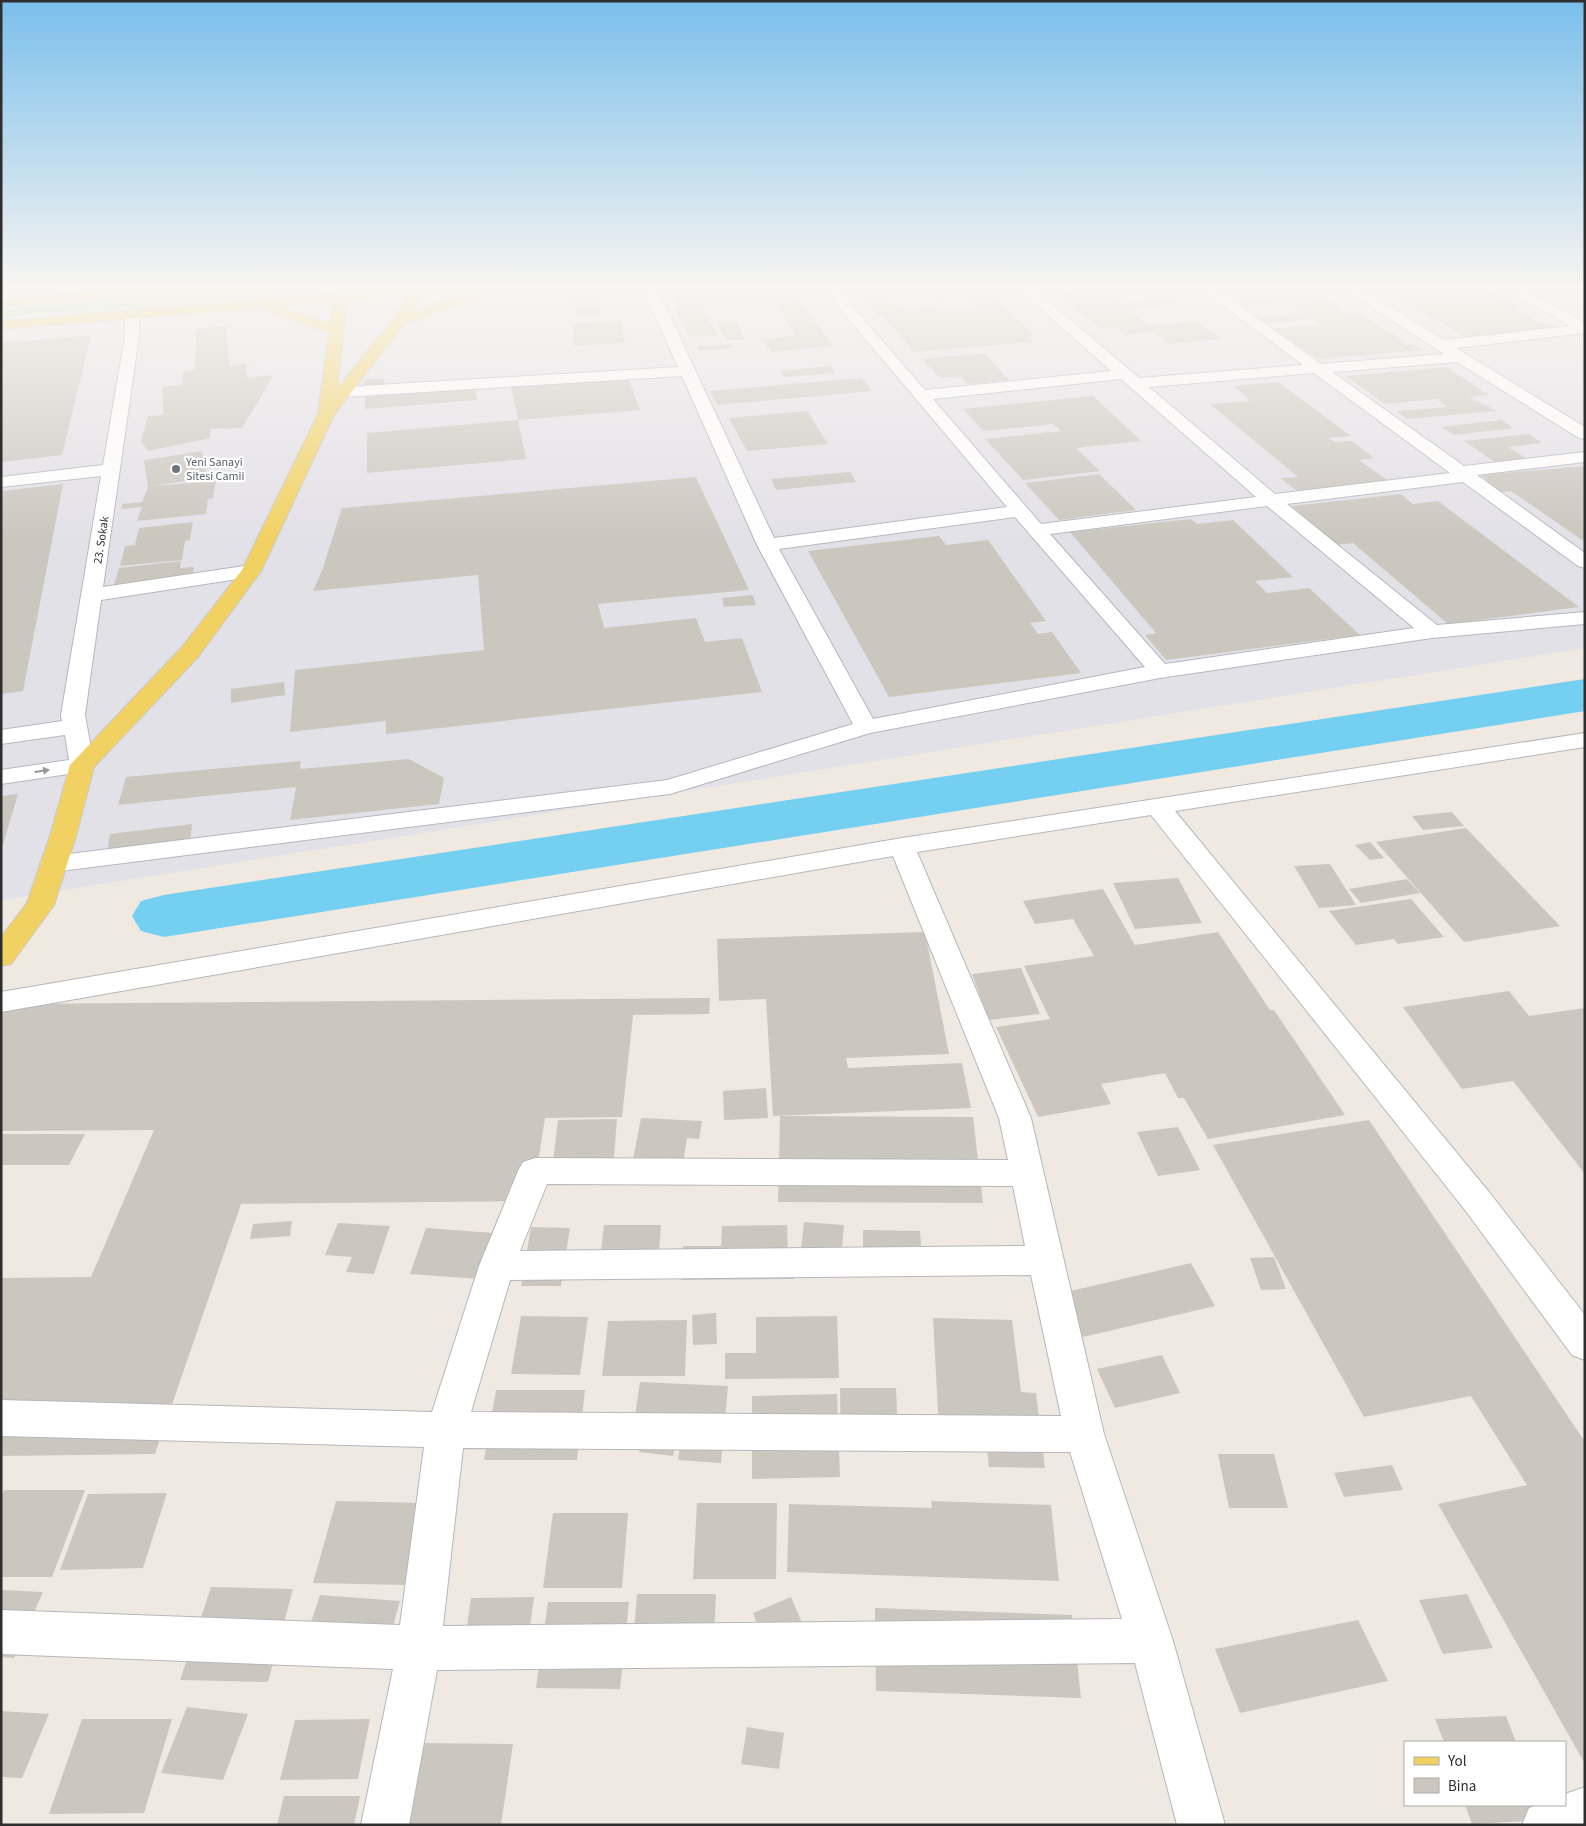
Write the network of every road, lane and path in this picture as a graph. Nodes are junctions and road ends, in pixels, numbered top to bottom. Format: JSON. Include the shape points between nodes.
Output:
{"nodes":[{"id":1,"x":127,"y":370,"type":"edge"},
{"id":2,"x":331,"y":370,"type":"edge"},
{"id":3,"x":361,"y":370,"type":"edge"},
{"id":4,"x":901,"y":370,"type":"edge"},
{"id":5,"x":1123,"y":370,"type":"edge"},
{"id":6,"x":1290,"y":370,"type":"edge"},
{"id":7,"x":1317,"y":370,"type":"edge"},
{"id":8,"x":1480,"y":370,"type":"edge"},
{"id":9,"x":688,"y":371,"type":"joint"},
{"id":10,"x":1132,"y":378,"type":"junction"},
{"id":11,"x":344,"y":392,"type":"junction"},
{"id":12,"x":922,"y":395,"type":"junction"},
{"id":13,"x":326,"y":414,"type":"junction"},
{"id":14,"x":1585,"y":434,"type":"edge"},
{"id":15,"x":1585,"y":457,"type":"edge"},
{"id":16,"x":112,"y":469,"type":"junction"},
{"id":17,"x":1462,"y":474,"type":"junction"},
{"id":18,"x":1,"y":482,"type":"edge"},
{"id":19,"x":1272,"y":501,"type":"junction"},
{"id":20,"x":1021,"y":510,"type":"junction"},
{"id":21,"x":1036,"y":530,"type":"junction"},
{"id":22,"x":768,"y":545,"type":"junction"},
{"id":23,"x":1585,"y":562,"type":"edge"},
{"id":24,"x":251,"y":571,"type":"junction"},
{"id":25,"x":92,"y":595,"type":"junction"},
{"id":26,"x":1585,"y":618,"type":"edge"},
{"id":27,"x":1432,"y":632,"type":"junction"},
{"id":28,"x":1160,"y":671,"type":"junction"},
{"id":29,"x":75,"y":726,"type":"junction"},
{"id":30,"x":866,"y":726,"type":"junction"},
{"id":31,"x":1,"y":737,"type":"edge"},
{"id":32,"x":1585,"y":740,"type":"edge"},
{"id":33,"x":82,"y":766,"type":"junction"},
{"id":34,"x":1,"y":777,"type":"edge"},
{"id":35,"x":1158,"y":806,"type":"junction"},
{"id":36,"x":902,"y":846,"type":"junction"},
{"id":37,"x":53,"y":864,"type":"junction"},
{"id":38,"x":1,"y":956,"type":"edge"},
{"id":39,"x":1,"y":1002,"type":"edge"},
{"id":40,"x":1027,"y":1173,"type":"junction"},
{"id":41,"x":1046,"y":1260,"type":"junction"},
{"id":42,"x":497,"y":1266,"type":"junction"},
{"id":43,"x":1585,"y":1344,"type":"edge"},
{"id":44,"x":1,"y":1418,"type":"edge"},
{"id":45,"x":446,"y":1430,"type":"junction"},
{"id":46,"x":1084,"y":1434,"type":"junction"},
{"id":47,"x":1,"y":1632,"type":"edge"},
{"id":48,"x":1151,"y":1641,"type":"junction"},
{"id":49,"x":419,"y":1648,"type":"junction"},
{"id":50,"x":1585,"y":1812,"type":"edge"},
{"id":51,"x":385,"y":1825,"type":"edge"},
{"id":52,"x":1201,"y":1825,"type":"edge"},
{"id":53,"x":1546,"y":1825,"type":"edge"}],
"edges":[{"from":1,"to":16,"type":"street","name":"23. Sokak"},
{"from":2,"to":13,"type":"main road"},
{"from":3,"to":11,"type":"main road"},
{"from":4,"to":12,"type":"street"},
{"from":5,"to":10,"type":"street"},
{"from":6,"to":10,"type":"street"},
{"from":7,"to":17,"type":"street"},
{"from":8,"to":14,"type":"street"},
{"from":9,"to":11,"type":"street"},
{"from":9,"to":22,"type":"street"},
{"from":10,"to":12,"type":"street"},
{"from":10,"to":19,"type":"street"},
{"from":11,"to":13,"type":"main road"},
{"from":12,"to":20,"type":"street"},
{"from":13,"to":24,"type":"main road"},
{"from":15,"to":17,"type":"street"},
{"from":16,"to":18,"type":"street"},
{"from":16,"to":25,"type":"street","name":"23. Sokak"},
{"from":17,"to":19,"type":"street"},
{"from":17,"to":23,"type":"street"},
{"from":19,"to":21,"type":"street"},
{"from":19,"to":27,"type":"street"},
{"from":20,"to":21,"type":"street"},
{"from":20,"to":22,"type":"street"},
{"from":21,"to":28,"type":"street"},
{"from":22,"to":30,"type":"street"},
{"from":24,"to":25,"type":"street"},
{"from":24,"to":33,"type":"main road","via":[[190,652]]},
{"from":25,"to":29,"type":"street","name":"23. Sokak","via":[[73,715]]},
{"from":26,"to":27,"type":"street"},
{"from":27,"to":28,"type":"street"},
{"from":28,"to":30,"type":"street"},
{"from":29,"to":31,"type":"street"},
{"from":29,"to":33,"type":"street","name":"23. Sokak"},
{"from":30,"to":37,"type":"street","via":[[670,787]]},
{"from":32,"to":35,"type":"street"},
{"from":34,"to":33,"type":"street","one_way":true},
{"from":33,"to":37,"type":"main road"},
{"from":35,"to":36,"type":"street"},
{"from":35,"to":43,"type":"street","via":[[1477,1201]]},
{"from":36,"to":39,"type":"street"},
{"from":36,"to":40,"type":"street","via":[[1015,1118]]},
{"from":37,"to":38,"type":"main road","via":[[40,905]]},
{"from":40,"to":41,"type":"street"},
{"from":40,"to":42,"type":"street","via":[[535,1171]]},
{"from":41,"to":42,"type":"street"},
{"from":41,"to":46,"type":"street"},
{"from":42,"to":45,"type":"street"},
{"from":44,"to":45,"type":"street"},
{"from":45,"to":46,"type":"street"},
{"from":45,"to":49,"type":"street"},
{"from":46,"to":48,"type":"street"},
{"from":47,"to":49,"type":"street"},
{"from":48,"to":49,"type":"street"},
{"from":48,"to":52,"type":"street"},
{"from":49,"to":51,"type":"street"},
{"from":50,"to":53,"type":"street"}]}
